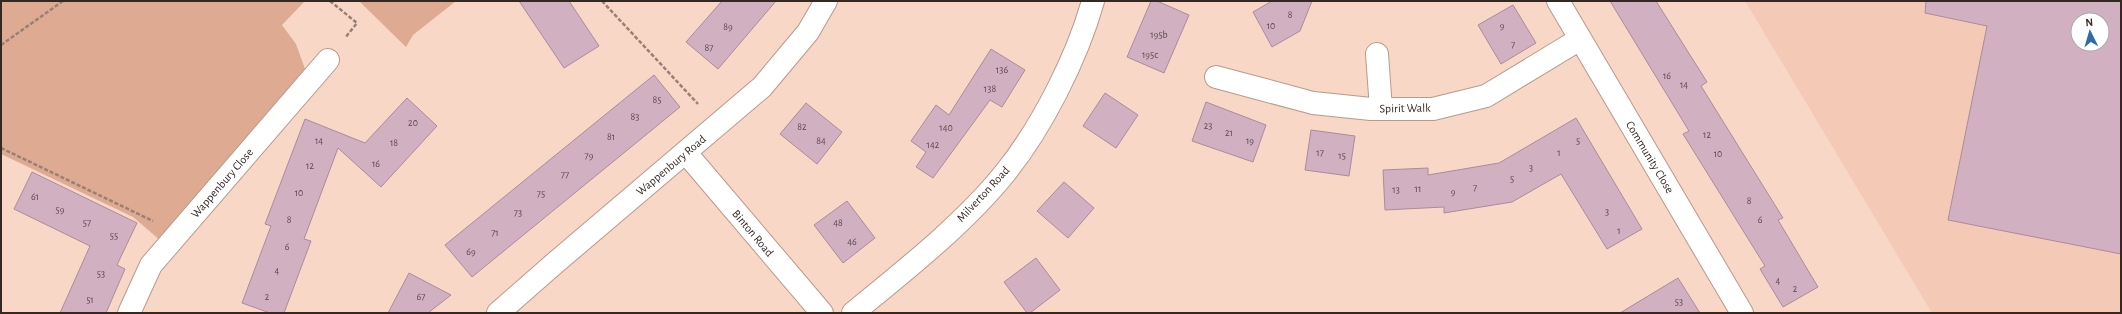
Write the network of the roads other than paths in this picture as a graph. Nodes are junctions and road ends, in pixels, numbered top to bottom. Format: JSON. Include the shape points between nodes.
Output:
{"nodes":[{"id":1,"x":826,"y":1,"type":"edge"},
{"id":2,"x":1093,"y":1,"type":"edge"},
{"id":3,"x":1558,"y":1,"type":"edge"},
{"id":4,"x":1580,"y":39,"type":"junction"},
{"id":5,"x":1377,"y":54,"type":"dead end"},
{"id":6,"x":328,"y":60,"type":"road end"},
{"id":7,"x":1216,"y":77,"type":"dead end"},
{"id":8,"x":1381,"y":109,"type":"junction"},
{"id":9,"x":686,"y":153,"type":"junction"},
{"id":10,"x":129,"y":313,"type":"edge"},
{"id":11,"x":498,"y":313,"type":"edge"},
{"id":12,"x":822,"y":313,"type":"edge"},
{"id":13,"x":853,"y":313,"type":"edge"},
{"id":14,"x":1742,"y":313,"type":"edge"}],
"edges":[{"from":1,"to":9,"type":"street","name":"Wappenbury Road","via":[[808,32],[762,87]]},
{"from":2,"to":13,"type":"street","name":"Milverton Road","via":[[1070,62],[1040,121],[1005,173],[930,250]]},
{"from":3,"to":4,"type":"street","name":"Community Close"},
{"from":4,"to":8,"type":"street","name":"Spirit Walk","via":[[1486,96],[1433,109]]},
{"from":4,"to":14,"type":"street","name":"Community Close"},
{"from":5,"to":8,"type":"street"},
{"from":6,"to":10,"type":"street","name":"Wappenbury Close","via":[[151,265]]},
{"from":7,"to":8,"type":"street","name":"Spirit Walk","via":[[1313,103]]},
{"from":9,"to":11,"type":"street","name":"Wappenbury Road"},
{"from":9,"to":12,"type":"street","name":"Binton Road"}]}
